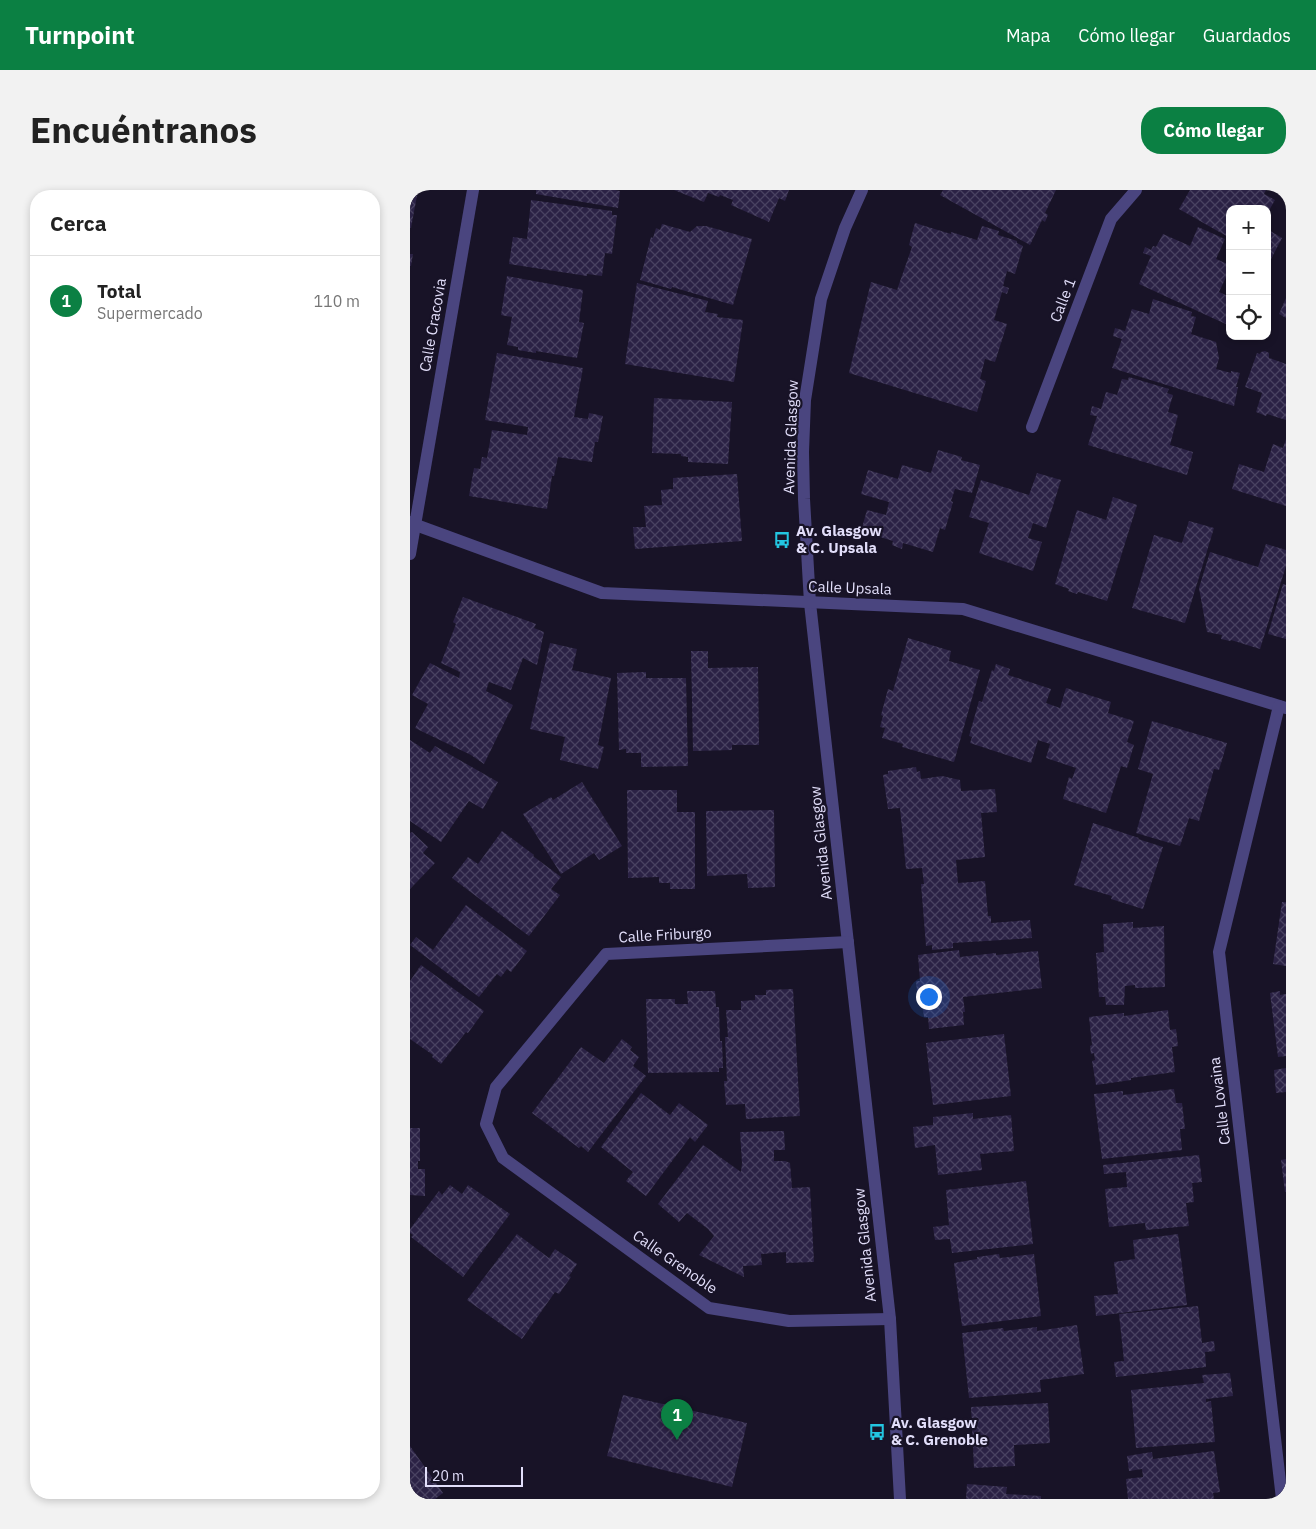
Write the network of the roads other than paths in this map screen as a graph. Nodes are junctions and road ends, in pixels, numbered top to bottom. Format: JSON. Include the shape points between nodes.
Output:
{"nodes":[{"id":1,"x":473,"y":190,"type":"edge"},
{"id":2,"x":862,"y":190,"type":"edge"},
{"id":3,"x":1136,"y":190,"type":"edge"},
{"id":4,"x":1032,"y":427,"type":"dead end"},
{"id":5,"x":413,"y":524,"type":"edge"},
{"id":6,"x":410,"y":554,"type":"edge"},
{"id":7,"x":810,"y":603,"type":"junction"},
{"id":8,"x":1283,"y":707,"type":"edge"},
{"id":9,"x":848,"y":942,"type":"junction"},
{"id":10,"x":487,"y":1126,"type":"joint"},
{"id":11,"x":890,"y":1319,"type":"junction"},
{"id":12,"x":900,"y":1499,"type":"edge"},
{"id":13,"x":1282,"y":1499,"type":"edge"}],
"edges":[{"from":1,"to":5,"type":"street","name":"Calle Cracovia"},
{"from":2,"to":7,"type":"street","name":"Avenida Glasgow","via":[[845,228],[821,299],[805,400],[803,452]]},
{"from":3,"to":4,"type":"street","name":"Calle 1","via":[[1111,219]]},
{"from":5,"to":6,"type":"street","name":"Calle Cracovia"},
{"from":5,"to":7,"type":"street","name":"Calle Upsala","via":[[602,592]]},
{"from":7,"to":8,"type":"street","name":"Calle Upsala","via":[[963,609]]},
{"from":7,"to":9,"type":"street","name":"Avenida Glasgow"},
{"from":8,"to":13,"type":"street","name":"Calle Lovaina","via":[[1219,952]]},
{"from":9,"to":10,"type":"street","name":"Calle Friburgo","via":[[606,954],[496,1087]]},
{"from":9,"to":11,"type":"street","name":"Avenida Glasgow"},
{"from":10,"to":11,"type":"street","name":"Calle Grenoble","via":[[503,1158],[708,1308],[789,1321]]},
{"from":11,"to":12,"type":"street","name":"Avenida Glasgow"}]}
